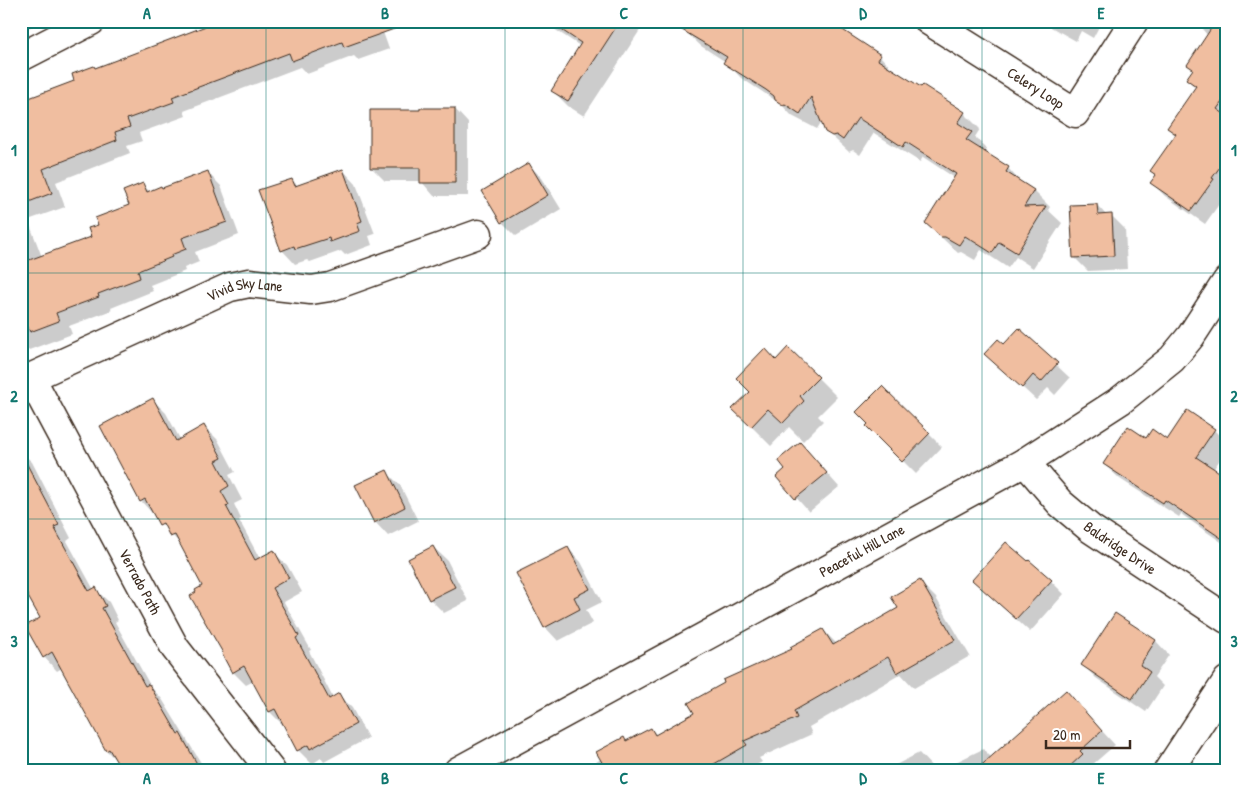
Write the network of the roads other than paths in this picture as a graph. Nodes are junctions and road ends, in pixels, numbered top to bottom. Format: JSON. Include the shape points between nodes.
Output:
{"nodes":[{"id":1,"x":91,"y":21,"type":"edge"},
{"id":2,"x":929,"y":21,"type":"edge"},
{"id":3,"x":1134,"y":21,"type":"edge"},
{"id":4,"x":21,"y":57,"type":"edge"},
{"id":5,"x":478,"y":234,"type":"dead end"},
{"id":6,"x":1227,"y":281,"type":"edge"},
{"id":7,"x":26,"y":380,"type":"edge"},
{"id":8,"x":1025,"y":462,"type":"junction"},
{"id":9,"x":1227,"y":619,"type":"edge"},
{"id":10,"x":1227,"y":681,"type":"edge"},
{"id":11,"x":271,"y":771,"type":"edge"},
{"id":12,"x":458,"y":771,"type":"edge"},
{"id":13,"x":1168,"y":771,"type":"edge"}],
"edges":[{"from":1,"to":4,"type":"street"},
{"from":2,"to":3,"type":"street","name":"Celery Loop","via":[[1075,113]]},
{"from":5,"to":7,"type":"street","name":"Vivid Sky Lane","via":[[330,287],[311,290],[248,283],[230,287]]},
{"from":6,"to":8,"type":"street","name":"Peaceful Hill Lane","via":[[1172,359],[1121,400]]},
{"from":7,"to":11,"type":"street","name":"Verrado Path","via":[[175,648]]},
{"from":8,"to":9,"type":"street","name":"Baldridge Drive","via":[[1060,503],[1091,529]]},
{"from":8,"to":12,"type":"street","name":"Peaceful Hill Lane"},
{"from":10,"to":13,"type":"street"}]}
